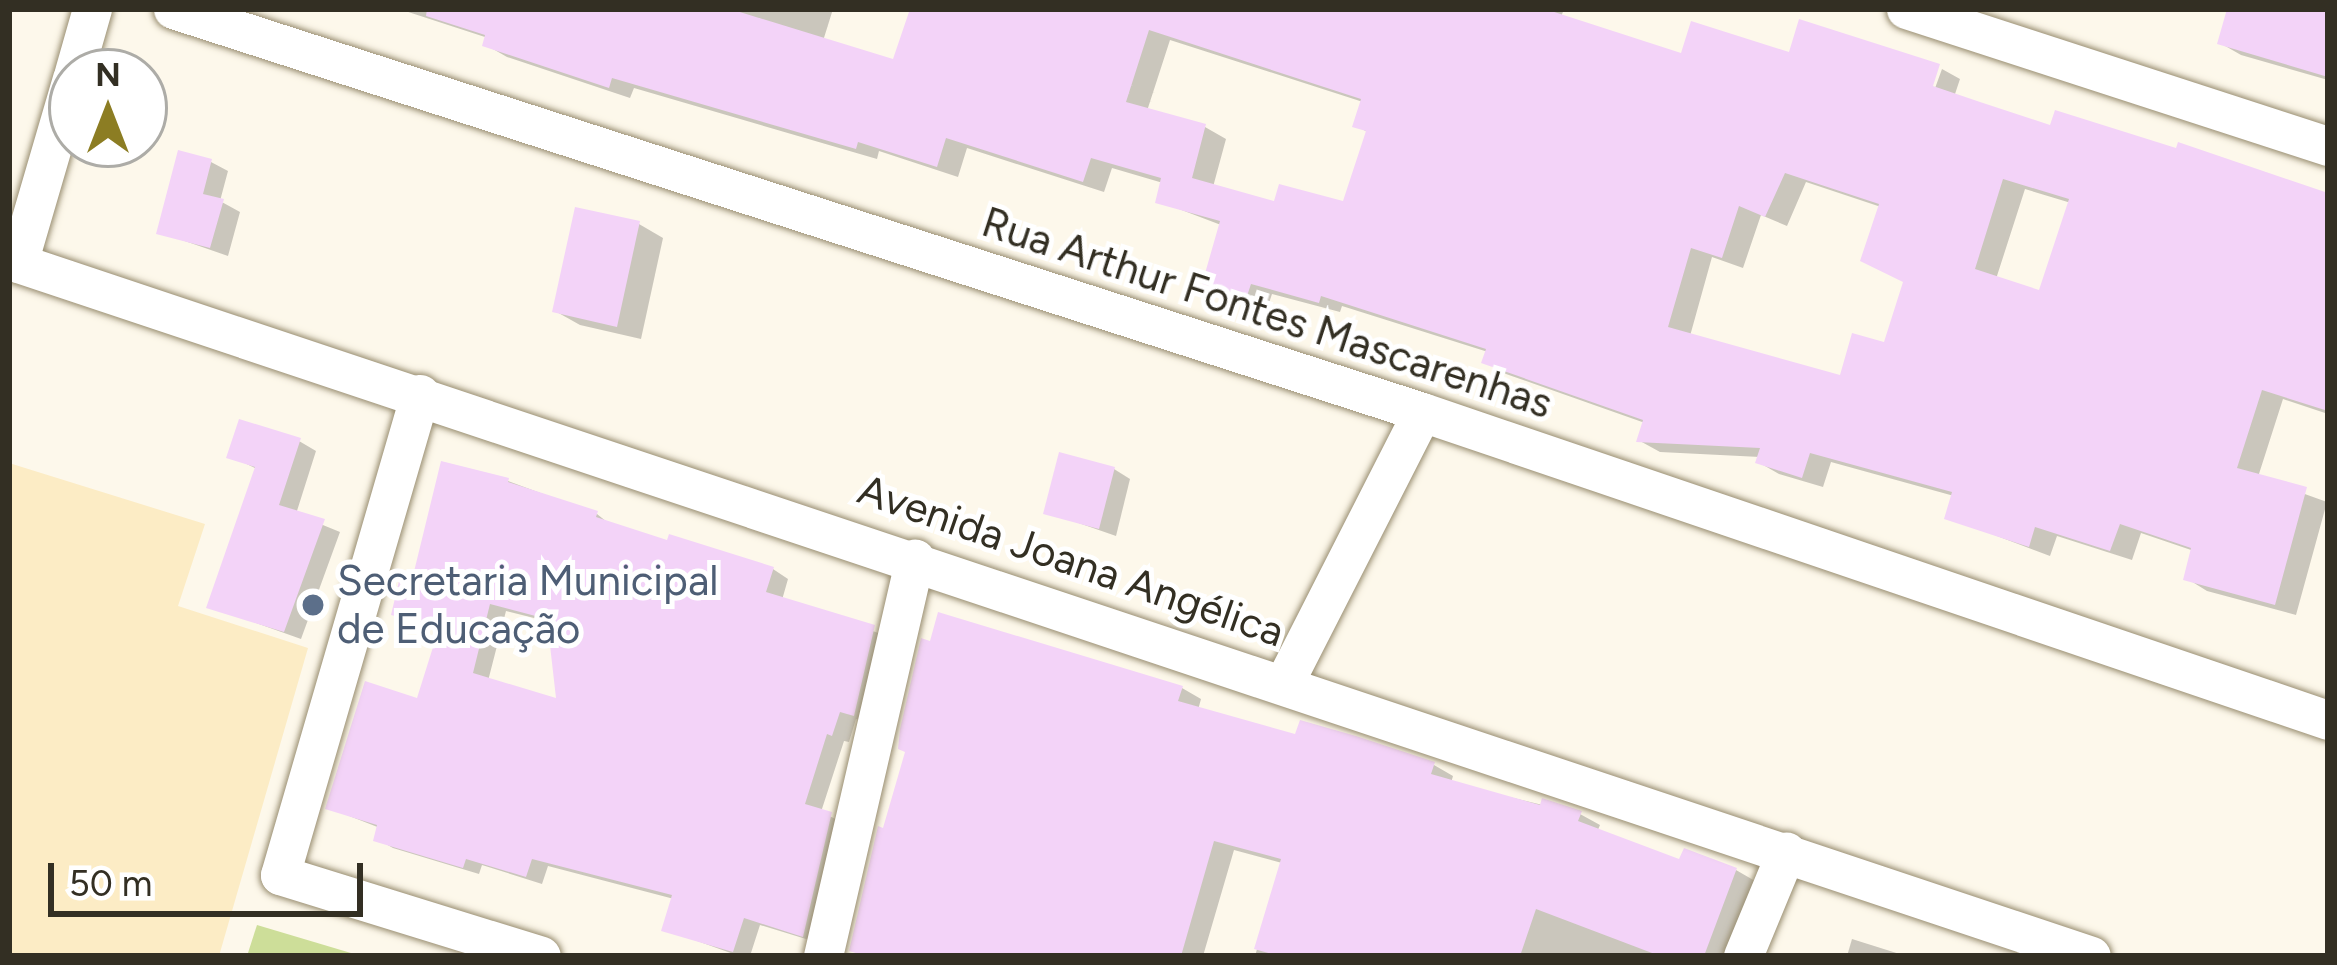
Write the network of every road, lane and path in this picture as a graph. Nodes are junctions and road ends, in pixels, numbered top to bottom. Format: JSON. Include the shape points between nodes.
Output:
{"nodes":[{"id":1,"x":92,"y":9,"type":"edge"},
{"id":2,"x":173,"y":9,"type":"edge"},
{"id":3,"x":1906,"y":9,"type":"edge"},
{"id":4,"x":81,"y":48,"type":"edge"},
{"id":5,"x":2328,"y":146,"type":"edge"},
{"id":6,"x":48,"y":154,"type":"edge"},
{"id":7,"x":14,"y":262,"type":"edge"},
{"id":8,"x":420,"y":394,"type":"junction"},
{"id":9,"x":1422,"y":412,"type":"junction"},
{"id":10,"x":915,"y":559,"type":"junction"},
{"id":11,"x":1284,"y":683,"type":"junction"},
{"id":12,"x":2328,"y":720,"type":"edge"},
{"id":13,"x":1786,"y":852,"type":"junction"},
{"id":14,"x":541,"y":956,"type":"edge"},
{"id":15,"x":824,"y":956,"type":"edge"},
{"id":16,"x":1743,"y":956,"type":"edge"},
{"id":17,"x":2091,"y":956,"type":"edge"}],
"edges":[{"from":1,"to":4,"type":"street"},
{"from":2,"to":9,"type":"street","name":"Rua Arthur Fontes Mascarenhas"},
{"from":3,"to":5,"type":"street"},
{"from":6,"to":7,"type":"street"},
{"from":7,"to":8,"type":"street","name":"Avenida Joana Angélica"},
{"from":8,"to":10,"type":"street","name":"Avenida Joana Angélica"},
{"from":8,"to":14,"type":"street","via":[[280,874]]},
{"from":9,"to":11,"type":"street"},
{"from":9,"to":12,"type":"street","name":"Rua Arthur Fontes Mascarenhas"},
{"from":10,"to":11,"type":"street","name":"Avenida Joana Angélica"},
{"from":10,"to":15,"type":"street"},
{"from":11,"to":13,"type":"street","name":"Avenida Joana Angélica"},
{"from":13,"to":16,"type":"street"},
{"from":13,"to":17,"type":"street","name":"Avenida Joana Angélica"}]}
